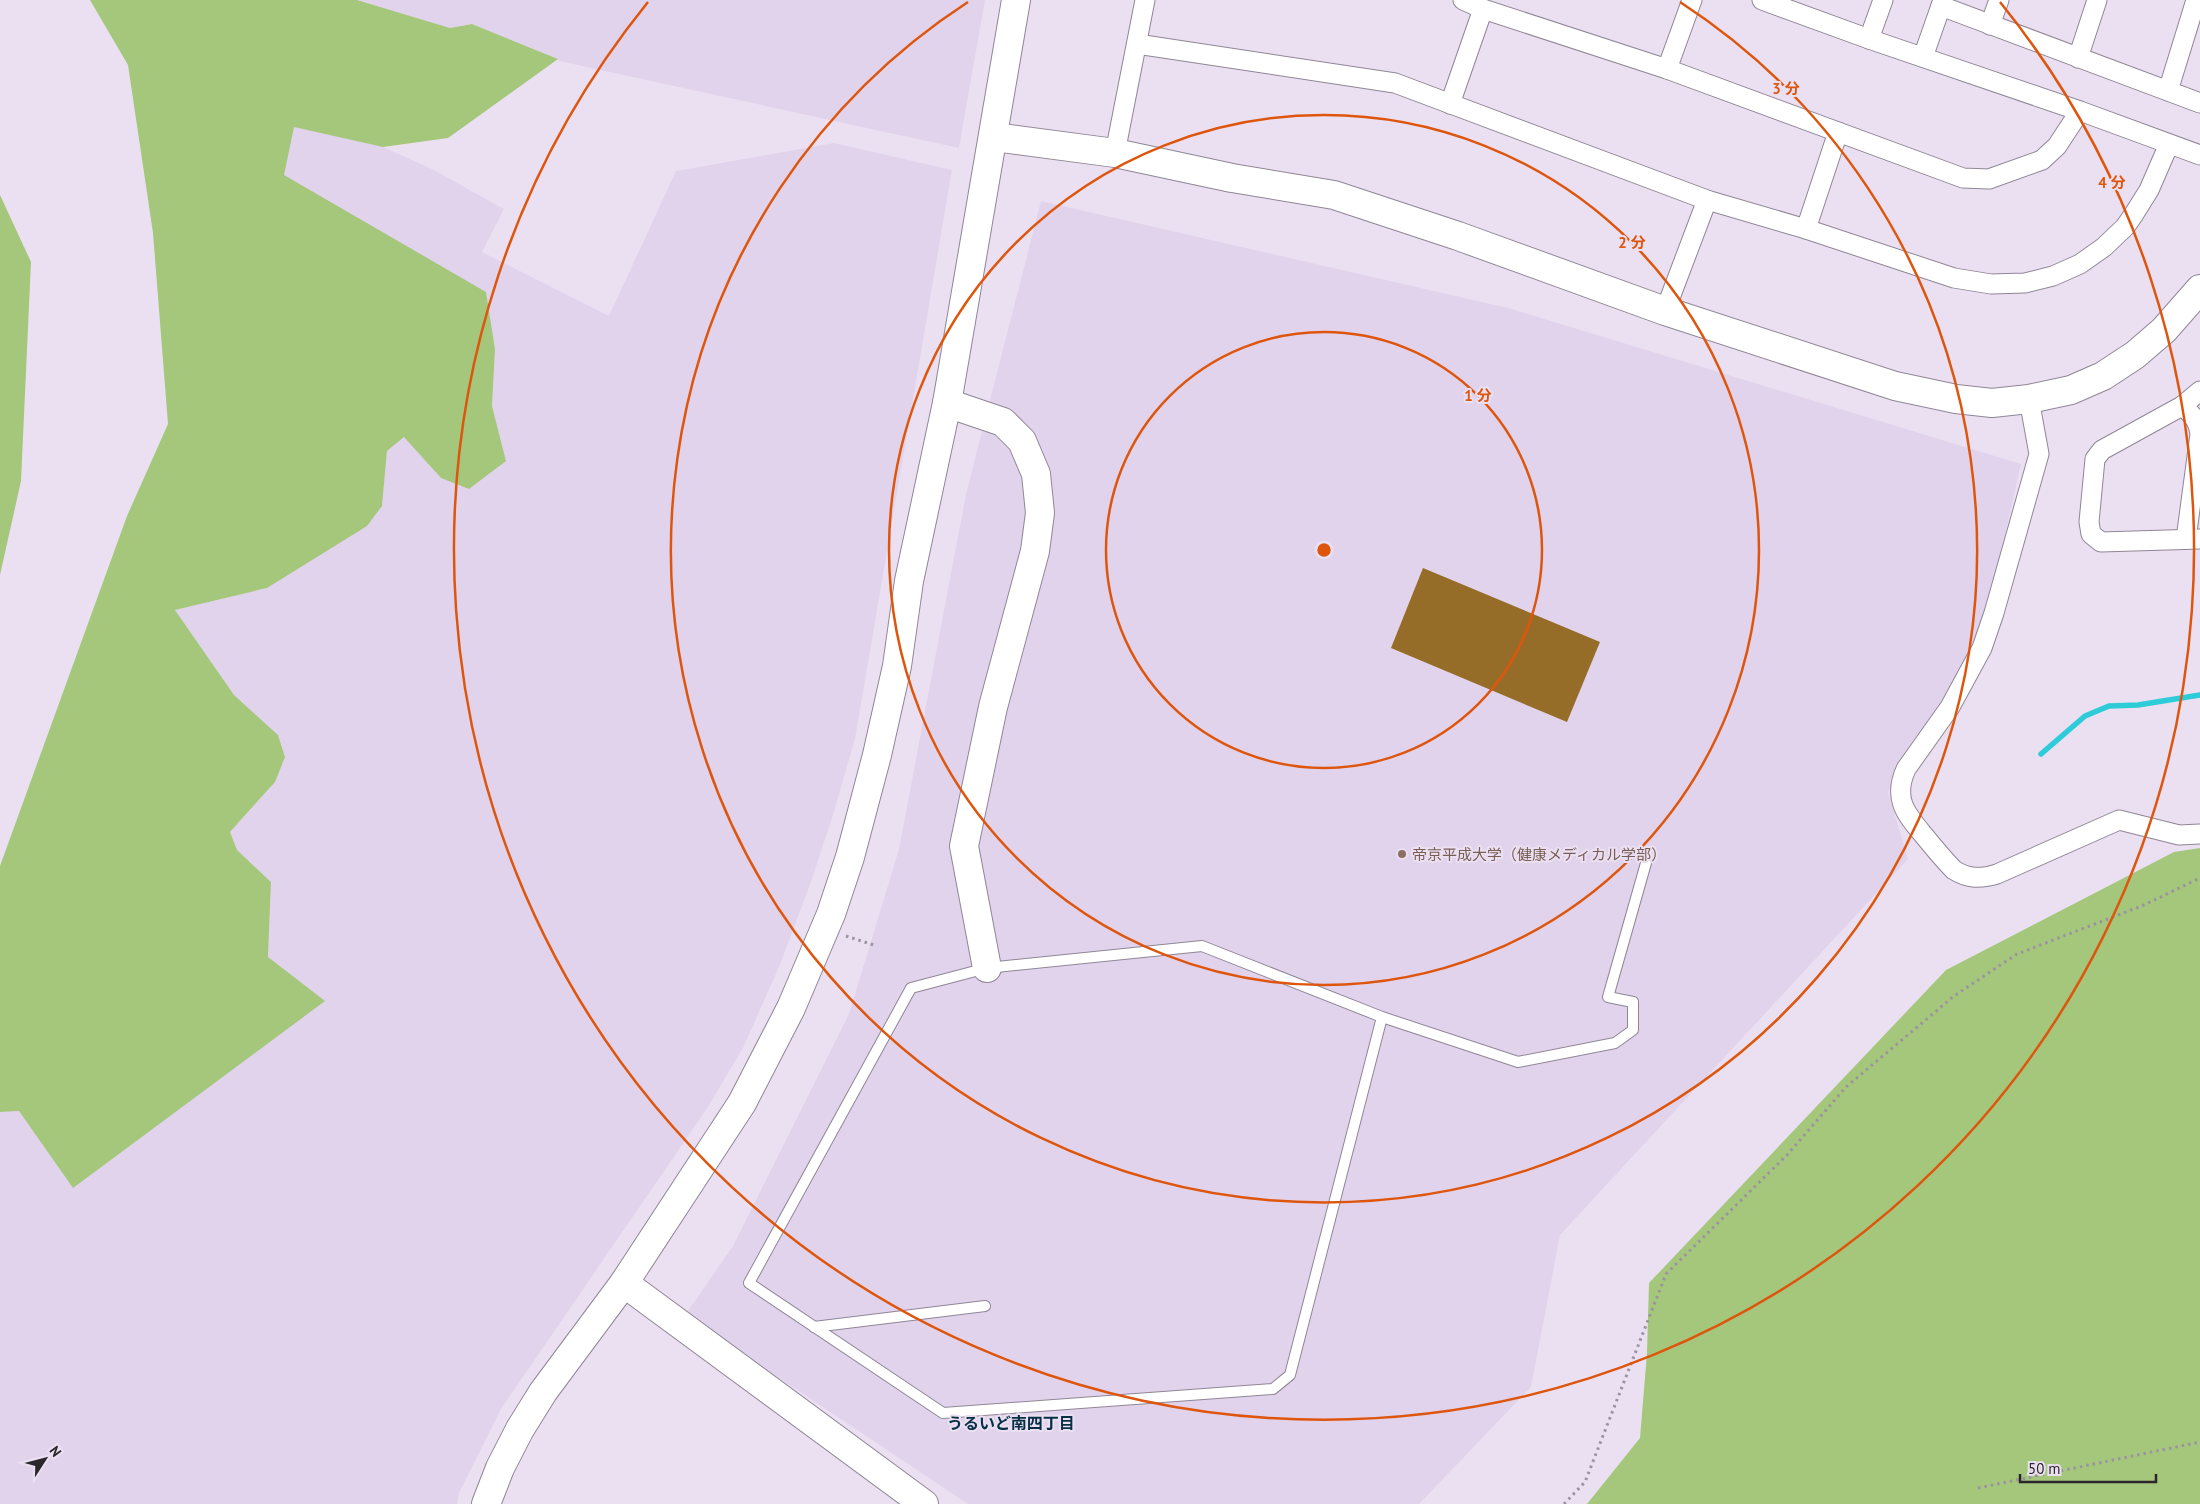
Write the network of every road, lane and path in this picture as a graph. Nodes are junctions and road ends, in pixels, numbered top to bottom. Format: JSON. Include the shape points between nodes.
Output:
{"nodes":[{"id":1,"x":1016,"y":0,"type":"edge"},
{"id":2,"x":1145,"y":0,"type":"edge"},
{"id":3,"x":1463,"y":0,"type":"edge"},
{"id":4,"x":1692,"y":0,"type":"edge"},
{"id":5,"x":1762,"y":0,"type":"edge"},
{"id":6,"x":1883,"y":0,"type":"edge"},
{"id":7,"x":1998,"y":0,"type":"edge"},
{"id":8,"x":2097,"y":0,"type":"edge"},
{"id":9,"x":2196,"y":0,"type":"edge"},
{"id":10,"x":1942,"y":3,"type":"edge"},
{"id":11,"x":1483,"y":9,"type":"junction"},
{"id":12,"x":1990,"y":25,"type":"junction"},
{"id":13,"x":1869,"y":39,"type":"junction"},
{"id":14,"x":1137,"y":44,"type":"junction"},
{"id":15,"x":1923,"y":58,"type":"junction"},
{"id":16,"x":2078,"y":58,"type":"junction"},
{"id":17,"x":1667,"y":69,"type":"junction"},
{"id":18,"x":2168,"y":91,"type":"junction"},
{"id":19,"x":2200,"y":103,"type":"edge"},
{"id":20,"x":1450,"y":104,"type":"junction"},
{"id":21,"x":2080,"y":111,"type":"junction"},
{"id":22,"x":1838,"y":132,"type":"junction"},
{"id":23,"x":994,"y":136,"type":"junction"},
{"id":24,"x":2169,"y":144,"type":"junction"},
{"id":25,"x":1114,"y":153,"type":"junction"},
{"id":26,"x":2200,"y":155,"type":"edge"},
{"id":27,"x":1707,"y":200,"type":"junction"},
{"id":28,"x":1806,"y":228,"type":"junction"},
{"id":29,"x":2200,"y":289,"type":"edge"},
{"id":30,"x":1664,"y":310,"type":"junction"},
{"id":31,"x":2200,"y":391,"type":"edge"},
{"id":32,"x":2029,"y":398,"type":"junction"},
{"id":33,"x":947,"y":403,"type":"junction"},
{"id":34,"x":2182,"y":406,"type":"junction"},
{"id":35,"x":2193,"y":539,"type":"edge"},
{"id":36,"x":2200,"y":834,"type":"edge"},
{"id":37,"x":1646,"y":863,"type":"dead end"},
{"id":38,"x":2200,"y":878,"type":"edge"},
{"id":39,"x":824,"y":928,"type":"junction"},
{"id":40,"x":877,"y":946,"type":"dead end"},
{"id":41,"x":986,"y":968,"type":"junction"},
{"id":42,"x":1382,"y":1016,"type":"junction"},
{"id":43,"x":624,"y":1283,"type":"junction"},
{"id":44,"x":985,"y":1306,"type":"dead end"},
{"id":45,"x":814,"y":1327,"type":"junction"},
{"id":46,"x":2200,"y":1442,"type":"edge"},
{"id":47,"x":1978,"y":1488,"type":"dead end"},
{"id":48,"x":486,"y":1504,"type":"edge"},
{"id":49,"x":924,"y":1504,"type":"edge"},
{"id":50,"x":1564,"y":1504,"type":"edge"}],
"edges":[{"from":1,"to":23,"type":"street"},
{"from":2,"to":14,"type":"street"},
{"from":3,"to":11,"type":"street"},
{"from":4,"to":17,"type":"street"},
{"from":5,"to":13,"type":"street"},
{"from":6,"to":13,"type":"street"},
{"from":7,"to":12,"type":"street"},
{"from":8,"to":16,"type":"street"},
{"from":9,"to":18,"type":"street"},
{"from":10,"to":12,"type":"street"},
{"from":10,"to":15,"type":"street"},
{"from":11,"to":17,"type":"street"},
{"from":11,"to":20,"type":"street"},
{"from":12,"to":16,"type":"street"},
{"from":13,"to":15,"type":"street"},
{"from":14,"to":20,"type":"street","via":[[1395,83]]},
{"from":14,"to":25,"type":"street"},
{"from":15,"to":21,"type":"street"},
{"from":16,"to":18,"type":"street"},
{"from":17,"to":22,"type":"street"},
{"from":18,"to":19,"type":"street"},
{"from":20,"to":27,"type":"street"},
{"from":21,"to":22,"type":"street","via":[[2057,146],[2042,160],[1989,179],[1962,178]]},
{"from":21,"to":24,"type":"street"},
{"from":22,"to":28,"type":"street"},
{"from":23,"to":25,"type":"street"},
{"from":23,"to":33,"type":"street"},
{"from":24,"to":26,"type":"street"},
{"from":24,"to":28,"type":"street","via":[[2149,190],[2125,227],[2080,264],[2039,280],[1991,284],[1954,278]]},
{"from":25,"to":30,"type":"street","via":[[1334,195]]},
{"from":27,"to":28,"type":"street"},
{"from":27,"to":30,"type":"street"},
{"from":29,"to":32,"type":"street","via":[[2164,330],[2103,376],[2071,390]]},
{"from":30,"to":32,"type":"street","via":[[1894,386],[1992,403]]},
{"from":31,"to":34,"type":"street"},
{"from":32,"to":36,"type":"street","via":[[2039,454],[1994,613],[1967,678],[1901,780],[1900,792],[1906,813],[1954,870],[1975,878],[1996,874],[2119,820],[2179,835]]},
{"from":33,"to":39,"type":"street","via":[[909,581],[897,666],[877,755],[850,857]]},
{"from":33,"to":41,"type":"street","via":[[1003,422],[1022,441],[1036,474],[1040,513],[1035,551],[993,707],[964,846]]},
{"from":34,"to":35,"type":"street","via":[[2193,415],[2200,434]]},
{"from":34,"to":35,"type":"street","via":[[2102,450],[2095,459],[2089,522],[2091,534],[2101,542]]},
{"from":37,"to":42,"type":"lane","via":[[1608,997],[1633,1002],[1633,1030],[1615,1043],[1518,1062]]},
{"from":38,"to":50,"type":"path","via":[[2144,905],[2017,954],[1954,996],[1846,1087],[1787,1155],[1666,1274],[1585,1482]]},
{"from":39,"to":40,"type":"path"},
{"from":39,"to":43,"type":"street","via":[[791,1008],[742,1102]]},
{"from":41,"to":42,"type":"lane","via":[[1202,946]]},
{"from":41,"to":45,"type":"lane","via":[[912,988],[749,1283]]},
{"from":42,"to":45,"type":"lane","via":[[1290,1375],[1273,1389],[943,1413]]},
{"from":43,"to":48,"type":"street","via":[[543,1392],[520,1429]]},
{"from":43,"to":49,"type":"street"},
{"from":44,"to":45,"type":"lane"},
{"from":46,"to":47,"type":"path"}]}
